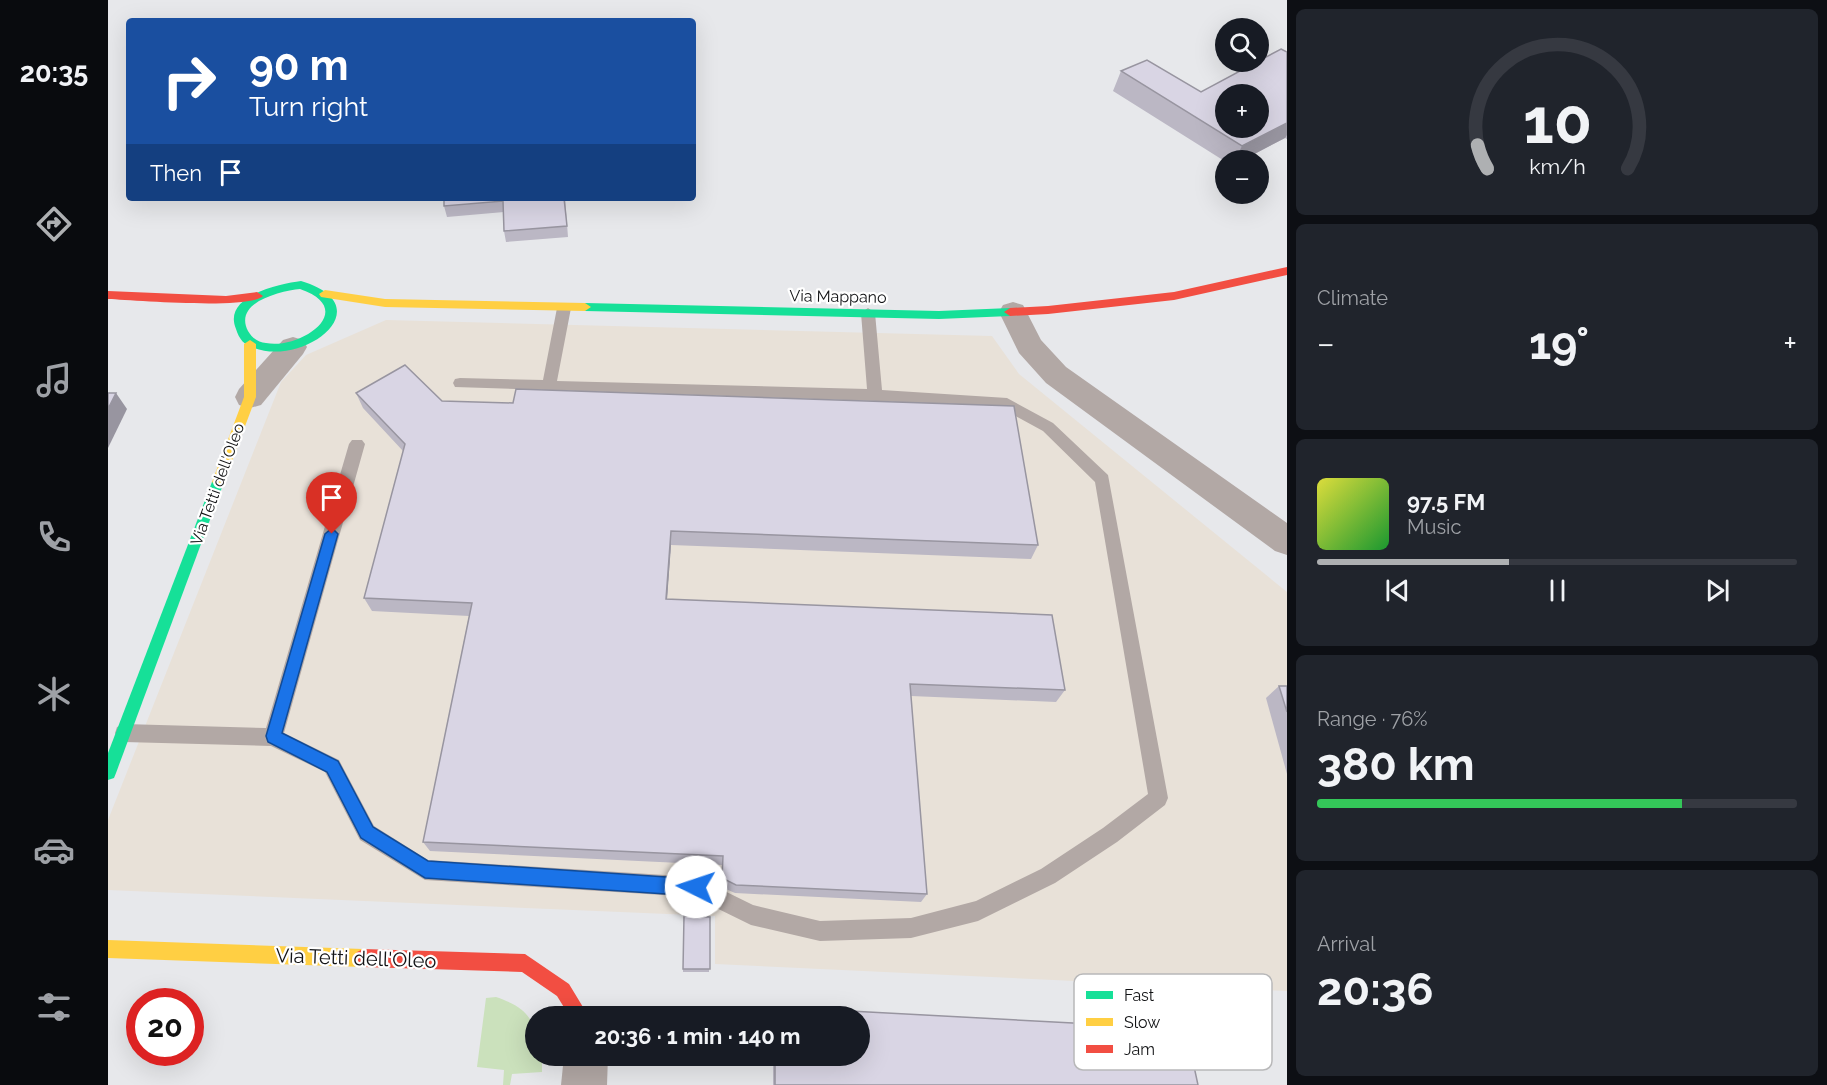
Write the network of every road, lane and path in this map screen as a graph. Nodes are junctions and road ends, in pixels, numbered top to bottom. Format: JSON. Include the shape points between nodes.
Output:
{"nodes":[{"id":1,"x":1287,"y":271,"type":"edge"},
{"id":2,"x":325,"y":294,"type":"junction"},
{"id":3,"x":108,"y":295,"type":"edge"},
{"id":4,"x":257,"y":296,"type":"junction"},
{"id":5,"x":178,"y":297,"type":"junction"},
{"id":6,"x":385,"y":303,"type":"junction"},
{"id":7,"x":564,"y":308,"type":"junction"},
{"id":8,"x":1013,"y":312,"type":"junction"},
{"id":9,"x":868,"y":313,"type":"junction"},
{"id":10,"x":340,"y":319,"type":"junction"},
{"id":11,"x":229,"y":321,"type":"junction"},
{"id":12,"x":250,"y":344,"type":"junction"},
{"id":13,"x":293,"y":347,"type":"junction"},
{"id":14,"x":460,"y":383,"type":"dead end"},
{"id":15,"x":549,"y":387,"type":"junction"},
{"id":16,"x":875,"y":394,"type":"junction"},
{"id":17,"x":249,"y":397,"type":"junction"},
{"id":18,"x":357,"y":444,"type":"dead end"},
{"id":19,"x":1287,"y":541,"type":"edge"},
{"id":20,"x":124,"y":733,"type":"junction"},
{"id":21,"x":273,"y":736,"type":"junction"},
{"id":22,"x":108,"y":773,"type":"edge"},
{"id":23,"x":108,"y":949,"type":"edge"},
{"id":24,"x":573,"y":1006,"type":"edge"},
{"id":25,"x":585,"y":1066,"type":"edge"},
{"id":26,"x":584,"y":1085,"type":"edge"}],
"edges":[{"from":1,"to":8,"type":"street","name":"Via Mappano","via":[[1174,296]]},
{"from":2,"to":4,"type":"street","name":"Via Mappano","via":[[308,287],[286,286]]},
{"from":2,"to":6,"type":"street","name":"Via Mappano"},
{"from":2,"to":10,"type":"street","via":[[332,312]]},
{"from":3,"to":5,"type":"street"},
{"from":4,"to":5,"type":"street","via":[[226,300]]},
{"from":4,"to":11,"type":"street"},
{"from":5,"to":11,"type":"street"},
{"from":6,"to":7,"type":"street","name":"Via Mappano"},
{"from":6,"to":10,"type":"street","name":"Via Mappano"},
{"from":7,"to":9,"type":"street","name":"Via Mappano"},
{"from":7,"to":15,"type":"lane"},
{"from":8,"to":9,"type":"street","name":"Via Mappano"},
{"from":8,"to":19,"type":"street","via":[[1029,346],[1056,375]]},
{"from":9,"to":16,"type":"lane"},
{"from":10,"to":13,"type":"street","name":"Via Mappano"},
{"from":11,"to":12,"type":"street"},
{"from":12,"to":13,"type":"street","via":[[270,349]]},
{"from":12,"to":17,"type":"street","name":"Via Tetti dell'Oleo"},
{"from":13,"to":17,"type":"street","name":"Via Tetti dell'Oleo"},
{"from":14,"to":15,"type":"lane"},
{"from":15,"to":16,"type":"lane"},
{"from":16,"to":21,"type":"lane","via":[[1002,402],[1048,427],[1102,479],[1158,798],[1048,876],[978,911],[910,928],[820,931],[751,915],[696,887],[425,870],[367,833],[333,766]]},
{"from":17,"to":20,"type":"street","name":"Via Tetti dell'Oleo"},
{"from":18,"to":21,"type":"lane"},
{"from":20,"to":21,"type":"lane"},
{"from":20,"to":22,"type":"street","name":"Via Tetti dell'Oleo"},
{"from":23,"to":24,"type":"street","name":"Via Tetti dell'Oleo","via":[[525,963],[563,990]]},
{"from":25,"to":26,"type":"street"}]}
